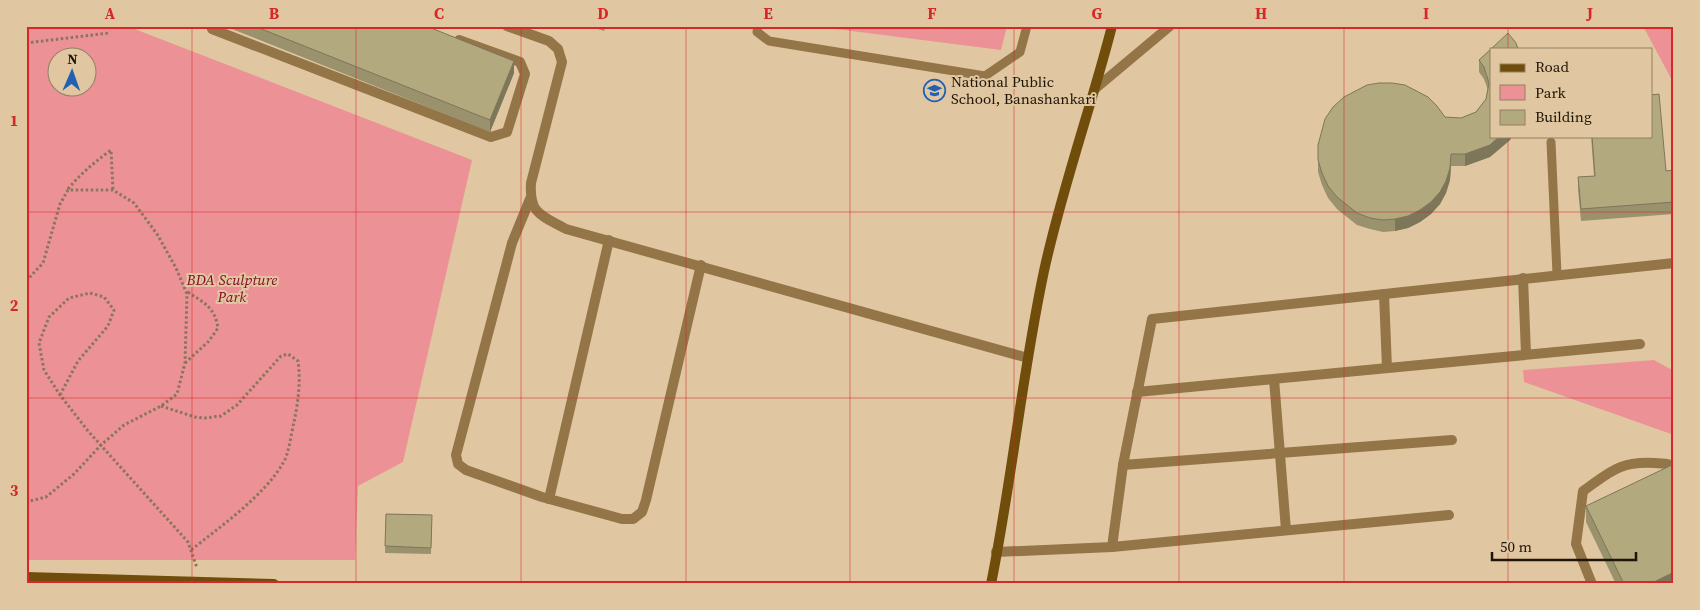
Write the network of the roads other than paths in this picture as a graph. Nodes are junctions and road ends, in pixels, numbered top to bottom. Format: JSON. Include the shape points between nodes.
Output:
{"nodes":[{"id":1,"x":211,"y":26,"type":"edge"},
{"id":2,"x":507,"y":26,"type":"edge"},
{"id":3,"x":758,"y":26,"type":"edge"},
{"id":4,"x":1026,"y":26,"type":"edge"},
{"id":5,"x":1112,"y":26,"type":"edge"},
{"id":6,"x":1170,"y":26,"type":"edge"},
{"id":7,"x":449,"y":36,"type":"edge"},
{"id":8,"x":1096,"y":88,"type":"junction"},
{"id":9,"x":1551,"y":142,"type":"dead end"},
{"id":10,"x":530,"y":199,"type":"junction"},
{"id":11,"x":609,"y":240,"type":"junction"},
{"id":12,"x":1674,"y":262,"type":"edge"},
{"id":13,"x":701,"y":265,"type":"junction"},
{"id":14,"x":1557,"y":274,"type":"junction"},
{"id":15,"x":1523,"y":278,"type":"junction"},
{"id":16,"x":1384,"y":294,"type":"junction"},
{"id":17,"x":1640,"y":344,"type":"dead end"},
{"id":18,"x":1526,"y":354,"type":"junction"},
{"id":19,"x":1028,"y":358,"type":"junction"},
{"id":20,"x":1387,"y":368,"type":"junction"},
{"id":21,"x":1274,"y":379,"type":"junction"},
{"id":22,"x":1137,"y":392,"type":"junction"},
{"id":23,"x":1452,"y":440,"type":"dead end"},
{"id":24,"x":1280,"y":453,"type":"junction"},
{"id":25,"x":1124,"y":465,"type":"junction"},
{"id":26,"x":1674,"y":466,"type":"edge"},
{"id":27,"x":549,"y":499,"type":"junction"},
{"id":28,"x":1449,"y":515,"type":"dead end"},
{"id":29,"x":1286,"y":530,"type":"junction"},
{"id":30,"x":1112,"y":547,"type":"junction"},
{"id":31,"x":996,"y":556,"type":"junction"},
{"id":32,"x":26,"y":577,"type":"edge"},
{"id":33,"x":44,"y":580,"type":"edge"},
{"id":34,"x":221,"y":582,"type":"edge"},
{"id":35,"x":991,"y":583,"type":"edge"},
{"id":36,"x":274,"y":584,"type":"edge"},
{"id":37,"x":1592,"y":584,"type":"edge"}],
"edges":[{"from":1,"to":7,"type":"street","via":[[212,30],[491,137],[507,132],[525,74],[520,62]]},
{"from":2,"to":10,"type":"street","via":[[549,41],[558,49],[562,62],[530,183]]},
{"from":3,"to":4,"type":"lane","via":[[757,32],[769,41],[985,76],[1020,52]]},
{"from":5,"to":8,"type":"street"},
{"from":6,"to":8,"type":"street"},
{"from":8,"to":19,"type":"street","via":[[1045,269]]},
{"from":9,"to":14,"type":"lane"},
{"from":10,"to":11,"type":"street","via":[[539,214],[566,229]]},
{"from":10,"to":27,"type":"street","via":[[512,242],[456,455],[458,464],[466,470]]},
{"from":11,"to":13,"type":"street"},
{"from":11,"to":27,"type":"street"},
{"from":12,"to":14,"type":"street"},
{"from":13,"to":19,"type":"street"},
{"from":13,"to":27,"type":"street","via":[[642,512],[634,520],[622,519]]},
{"from":14,"to":15,"type":"street"},
{"from":15,"to":16,"type":"street"},
{"from":15,"to":18,"type":"street"},
{"from":16,"to":20,"type":"street"},
{"from":16,"to":22,"type":"street","via":[[1152,319]]},
{"from":17,"to":18,"type":"street"},
{"from":18,"to":20,"type":"street"},
{"from":19,"to":31,"type":"street"},
{"from":20,"to":21,"type":"street"},
{"from":21,"to":22,"type":"street"},
{"from":21,"to":24,"type":"street"},
{"from":22,"to":25,"type":"street"},
{"from":23,"to":24,"type":"street"},
{"from":24,"to":25,"type":"street"},
{"from":24,"to":29,"type":"street"},
{"from":25,"to":30,"type":"street"},
{"from":26,"to":37,"type":"street","via":[[1636,462],[1616,468],[1583,492],[1576,544]]},
{"from":28,"to":29,"type":"street"},
{"from":29,"to":30,"type":"street"},
{"from":30,"to":31,"type":"street"},
{"from":31,"to":35,"type":"street"},
{"from":32,"to":33,"type":"street"},
{"from":33,"to":34,"type":"street"},
{"from":34,"to":36,"type":"street"}]}
